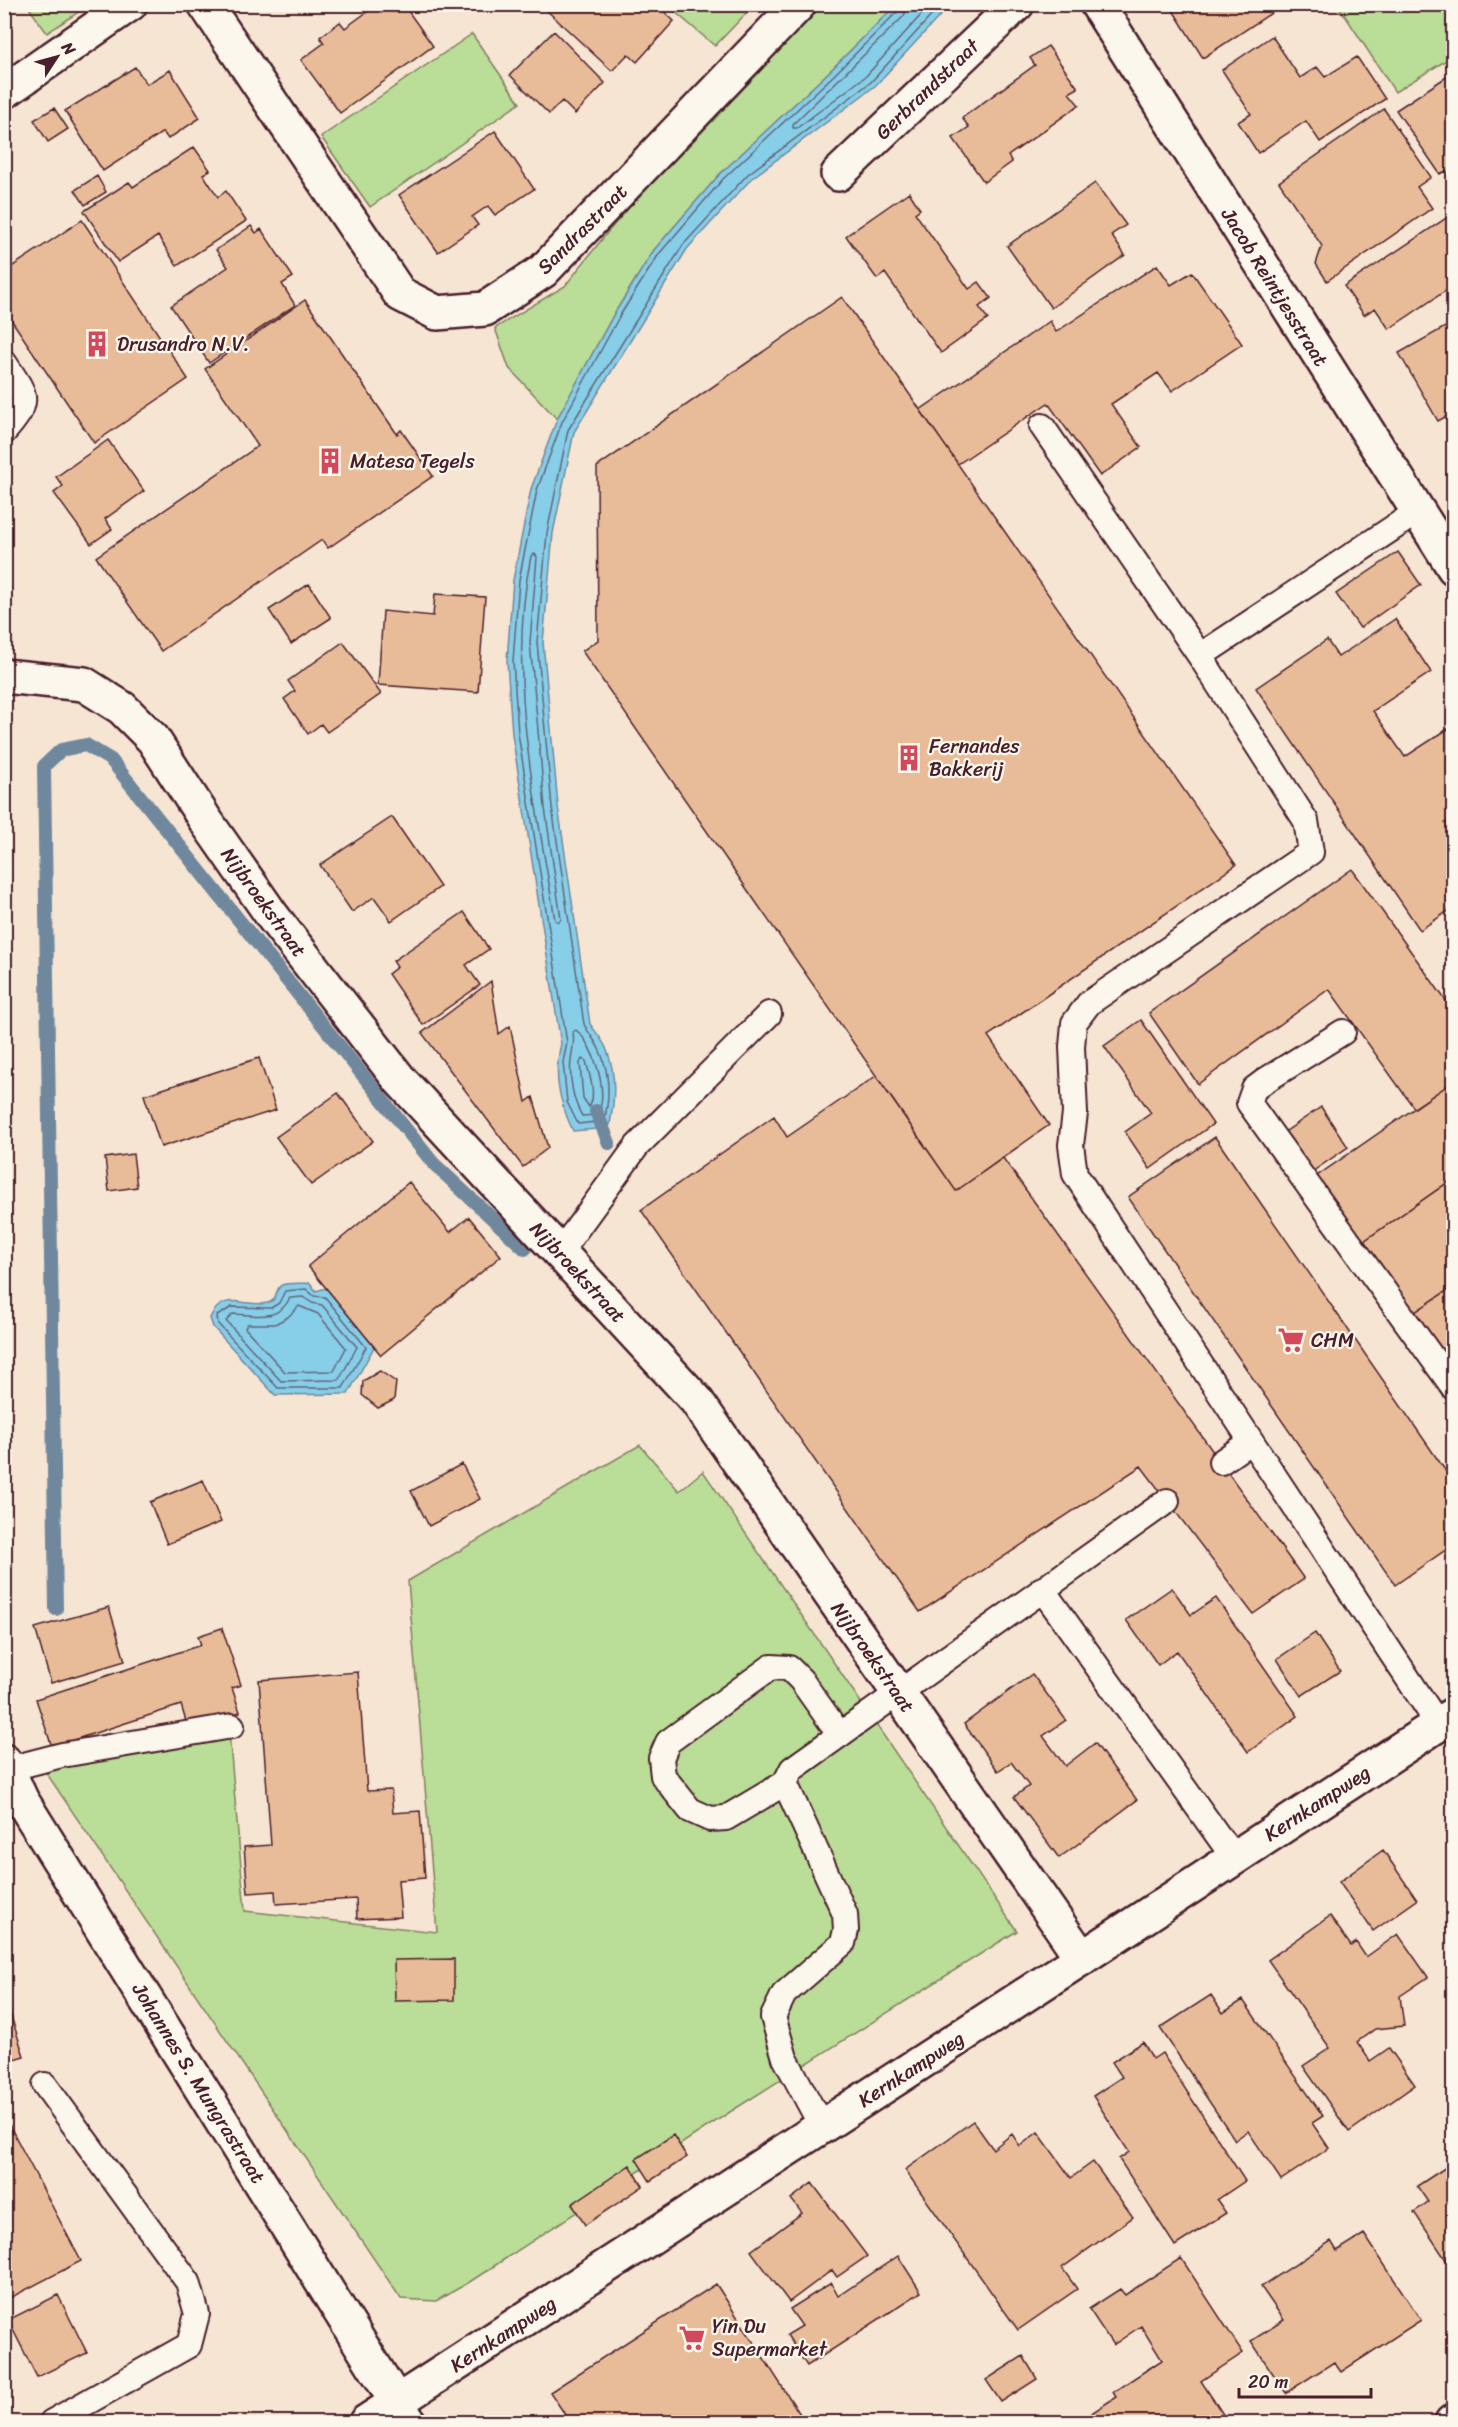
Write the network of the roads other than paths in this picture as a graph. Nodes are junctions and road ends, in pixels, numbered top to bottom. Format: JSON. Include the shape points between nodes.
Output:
{"nodes":[{"id":1,"x":130,"y":4,"type":"edge"},
{"id":2,"x":205,"y":4,"type":"edge"},
{"id":3,"x":799,"y":4,"type":"edge"},
{"id":4,"x":1017,"y":4,"type":"edge"},
{"id":5,"x":1097,"y":4,"type":"edge"},
{"id":6,"x":4,"y":92,"type":"edge"},
{"id":7,"x":838,"y":174,"type":"dead end"},
{"id":8,"x":4,"y":362,"type":"edge"},
{"id":9,"x":1042,"y":426,"type":"dead end"},
{"id":10,"x":4,"y":432,"type":"edge"},
{"id":11,"x":1417,"y":512,"type":"junction"},
{"id":12,"x":1454,"y":568,"type":"edge"},
{"id":13,"x":1200,"y":656,"type":"junction"},
{"id":14,"x":4,"y":676,"type":"edge"},
{"id":15,"x":769,"y":1014,"type":"dead end"},
{"id":16,"x":1343,"y":1032,"type":"dead end"},
{"id":17,"x":560,"y":1252,"type":"junction"},
{"id":18,"x":1454,"y":1388,"type":"edge"},
{"id":19,"x":1251,"y":1442,"type":"junction"},
{"id":20,"x":1221,"y":1462,"type":"dead end"},
{"id":21,"x":1167,"y":1501,"type":"dead end"},
{"id":22,"x":1042,"y":1589,"type":"junction"},
{"id":23,"x":898,"y":1694,"type":"junction"},
{"id":24,"x":1446,"y":1719,"type":"edge"},
{"id":25,"x":232,"y":1726,"type":"dead end"},
{"id":26,"x":840,"y":1735,"type":"junction"},
{"id":27,"x":6,"y":1765,"type":"edge"},
{"id":28,"x":785,"y":1783,"type":"junction"},
{"id":29,"x":1234,"y":1858,"type":"junction"},
{"id":30,"x":1082,"y":1958,"type":"junction"},
{"id":31,"x":45,"y":2085,"type":"dead end"},
{"id":32,"x":822,"y":2127,"type":"junction"},
{"id":33,"x":404,"y":2413,"type":"edge"},
{"id":34,"x":52,"y":2422,"type":"edge"},
{"id":35,"x":366,"y":2422,"type":"edge"}],
"edges":[{"from":1,"to":6,"type":"street"},
{"from":2,"to":3,"type":"street","name":"Sandrastraat","via":[[400,294],[437,313],[485,309],[543,271]]},
{"from":4,"to":7,"type":"street","name":"Gerbrandstraat"},
{"from":5,"to":11,"type":"street","name":"Jacob Reintjesstraat"},
{"from":8,"to":10,"type":"lane","via":[[22,390],[24,404]]},
{"from":9,"to":13,"type":"lane"},
{"from":11,"to":12,"type":"street","name":"Jacob Reintjesstraat"},
{"from":11,"to":13,"type":"lane"},
{"from":13,"to":19,"type":"lane","via":[[1306,821],[1311,852],[1089,1003],[1074,1023],[1075,1113],[1071,1145],[1075,1174]]},
{"from":14,"to":17,"type":"street","name":"Nijbroekstraat","via":[[84,684],[123,708],[153,739],[273,917],[400,1080]]},
{"from":15,"to":17,"type":"lane","via":[[637,1146]]},
{"from":16,"to":18,"type":"lane","via":[[1254,1089],[1249,1103]]},
{"from":17,"to":23,"type":"street","name":"Nijbroekstraat","via":[[696,1400]]},
{"from":19,"to":20,"type":"lane"},
{"from":19,"to":24,"type":"lane"},
{"from":21,"to":22,"type":"lane"},
{"from":22,"to":23,"type":"lane"},
{"from":22,"to":29,"type":"lane"},
{"from":23,"to":26,"type":"lane"},
{"from":23,"to":30,"type":"street","name":"Nijbroekstraat"},
{"from":24,"to":29,"type":"street","name":"Kernkampweg"},
{"from":25,"to":27,"type":"lane"},
{"from":26,"to":28,"type":"lane","via":[[792,1769]]},
{"from":26,"to":28,"type":"lane","via":[[789,1668],[771,1667],[668,1742],[661,1758],[663,1776],[690,1810],[710,1819],[726,1818]]},
{"from":27,"to":33,"type":"street","name":"Johannes S. Mungrastraat","via":[[21,1799]]},
{"from":28,"to":32,"type":"lane","via":[[845,1914],[843,1943],[784,1994],[774,2017],[785,2058]]},
{"from":29,"to":30,"type":"street","name":"Kernkampweg"},
{"from":30,"to":32,"type":"street","name":"Kernkampweg"},
{"from":31,"to":34,"type":"lane","via":[[188,2282],[197,2314],[189,2345]]},
{"from":32,"to":33,"type":"street","name":"Kernkampweg"},
{"from":33,"to":35,"type":"street","name":"Kernkampweg"}]}
